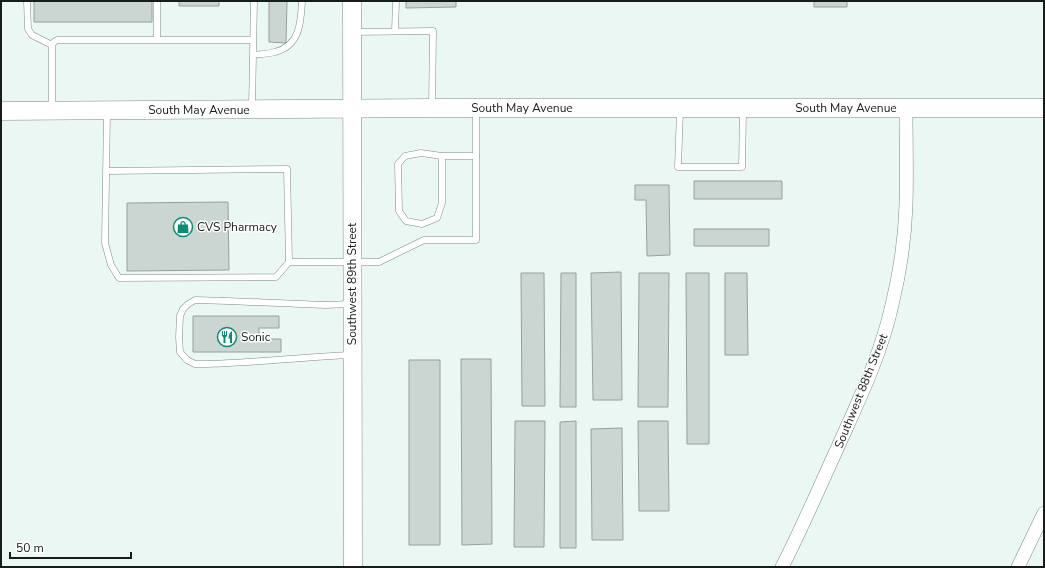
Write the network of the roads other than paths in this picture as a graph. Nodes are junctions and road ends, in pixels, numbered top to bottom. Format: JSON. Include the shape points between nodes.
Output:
{"nodes":[{"id":1,"x":27,"y":1,"type":"edge"},
{"id":2,"x":157,"y":1,"type":"edge"},
{"id":3,"x":254,"y":1,"type":"edge"},
{"id":4,"x":302,"y":1,"type":"edge"},
{"id":5,"x":352,"y":1,"type":"edge"},
{"id":6,"x":396,"y":1,"type":"edge"},
{"id":7,"x":395,"y":31,"type":"junction"},
{"id":8,"x":352,"y":32,"type":"junction"},
{"id":9,"x":157,"y":40,"type":"junction"},
{"id":10,"x":253,"y":40,"type":"junction"},
{"id":11,"x":52,"y":45,"type":"junction"},
{"id":12,"x":253,"y":55,"type":"junction"},
{"id":13,"x":352,"y":108,"type":"junction"},
{"id":14,"x":432,"y":108,"type":"junction"},
{"id":15,"x":476,"y":108,"type":"junction"},
{"id":16,"x":680,"y":108,"type":"junction"},
{"id":17,"x":743,"y":108,"type":"junction"},
{"id":18,"x":906,"y":108,"type":"junction"},
{"id":19,"x":1044,"y":108,"type":"edge"},
{"id":20,"x":252,"y":109,"type":"junction"},
{"id":21,"x":107,"y":110,"type":"junction"},
{"id":22,"x":1,"y":111,"type":"edge"},
{"id":23,"x":52,"y":111,"type":"junction"},
{"id":24,"x":442,"y":156,"type":"junction"},
{"id":25,"x":476,"y":156,"type":"junction"},
{"id":26,"x":106,"y":171,"type":"junction"},
{"id":27,"x":289,"y":262,"type":"junction"},
{"id":28,"x":352,"y":262,"type":"junction"},
{"id":29,"x":352,"y":304,"type":"junction"},
{"id":30,"x":353,"y":355,"type":"junction"},
{"id":31,"x":1044,"y":513,"type":"edge"},
{"id":32,"x":353,"y":567,"type":"edge"},
{"id":33,"x":782,"y":567,"type":"edge"},
{"id":34,"x":1018,"y":567,"type":"edge"}],
"edges":[{"from":1,"to":11,"type":"lane","via":[[28,29],[32,35]]},
{"from":2,"to":9,"type":"lane"},
{"from":3,"to":10,"type":"lane"},
{"from":4,"to":12,"type":"lane","via":[[300,25],[296,37],[288,46],[276,52]]},
{"from":5,"to":8,"type":"main road","name":"Southwest 89th Street"},
{"from":6,"to":7,"type":"lane"},
{"from":7,"to":8,"type":"lane"},
{"from":7,"to":14,"type":"lane","via":[[433,31]]},
{"from":8,"to":13,"type":"main road","name":"Southwest 89th Street"},
{"from":9,"to":10,"type":"lane"},
{"from":9,"to":11,"type":"lane","via":[[60,39]]},
{"from":10,"to":12,"type":"lane"},
{"from":11,"to":23,"type":"lane"},
{"from":12,"to":20,"type":"lane"},
{"from":13,"to":14,"type":"main road","name":"South May Avenue"},
{"from":13,"to":20,"type":"main road","name":"South May Avenue"},
{"from":13,"to":28,"type":"main road","name":"Southwest 89th Street"},
{"from":14,"to":15,"type":"main road","name":"South May Avenue"},
{"from":15,"to":16,"type":"main road","name":"South May Avenue"},
{"from":15,"to":25,"type":"lane"},
{"from":16,"to":17,"type":"main road","name":"South May Avenue"},
{"from":16,"to":17,"type":"lane","via":[[678,167],[742,167]]},
{"from":17,"to":18,"type":"main road","name":"South May Avenue"},
{"from":18,"to":19,"type":"main road","name":"South May Avenue"},
{"from":18,"to":33,"type":"street","name":"Southwest 88th Street","via":[[906,206],[903,242],[885,333],[855,411]]},
{"from":20,"to":21,"type":"main road","name":"South May Avenue"},
{"from":21,"to":23,"type":"main road","name":"South May Avenue"},
{"from":21,"to":26,"type":"lane"},
{"from":22,"to":23,"type":"main road","name":"South May Avenue"},
{"from":24,"to":24,"type":"lane","via":[[421,153],[405,156],[398,164],[399,211],[406,221],[422,224],[437,218],[442,203]]},
{"from":24,"to":25,"type":"lane"},
{"from":25,"to":28,"type":"lane","via":[[476,240],[424,240],[379,262]]},
{"from":26,"to":27,"type":"lane","via":[[287,169]]},
{"from":26,"to":27,"type":"lane","via":[[105,243],[110,265],[119,278],[276,277]]},
{"from":27,"to":28,"type":"lane"},
{"from":28,"to":29,"type":"main road","name":"Southwest 89th Street"},
{"from":29,"to":30,"type":"main road","name":"Southwest 89th Street"},
{"from":29,"to":30,"type":"lane","via":[[195,300],[183,309],[179,337],[180,352],[195,364]]},
{"from":30,"to":32,"type":"main road","name":"Southwest 89th Street"},
{"from":31,"to":34,"type":"street"}]}
